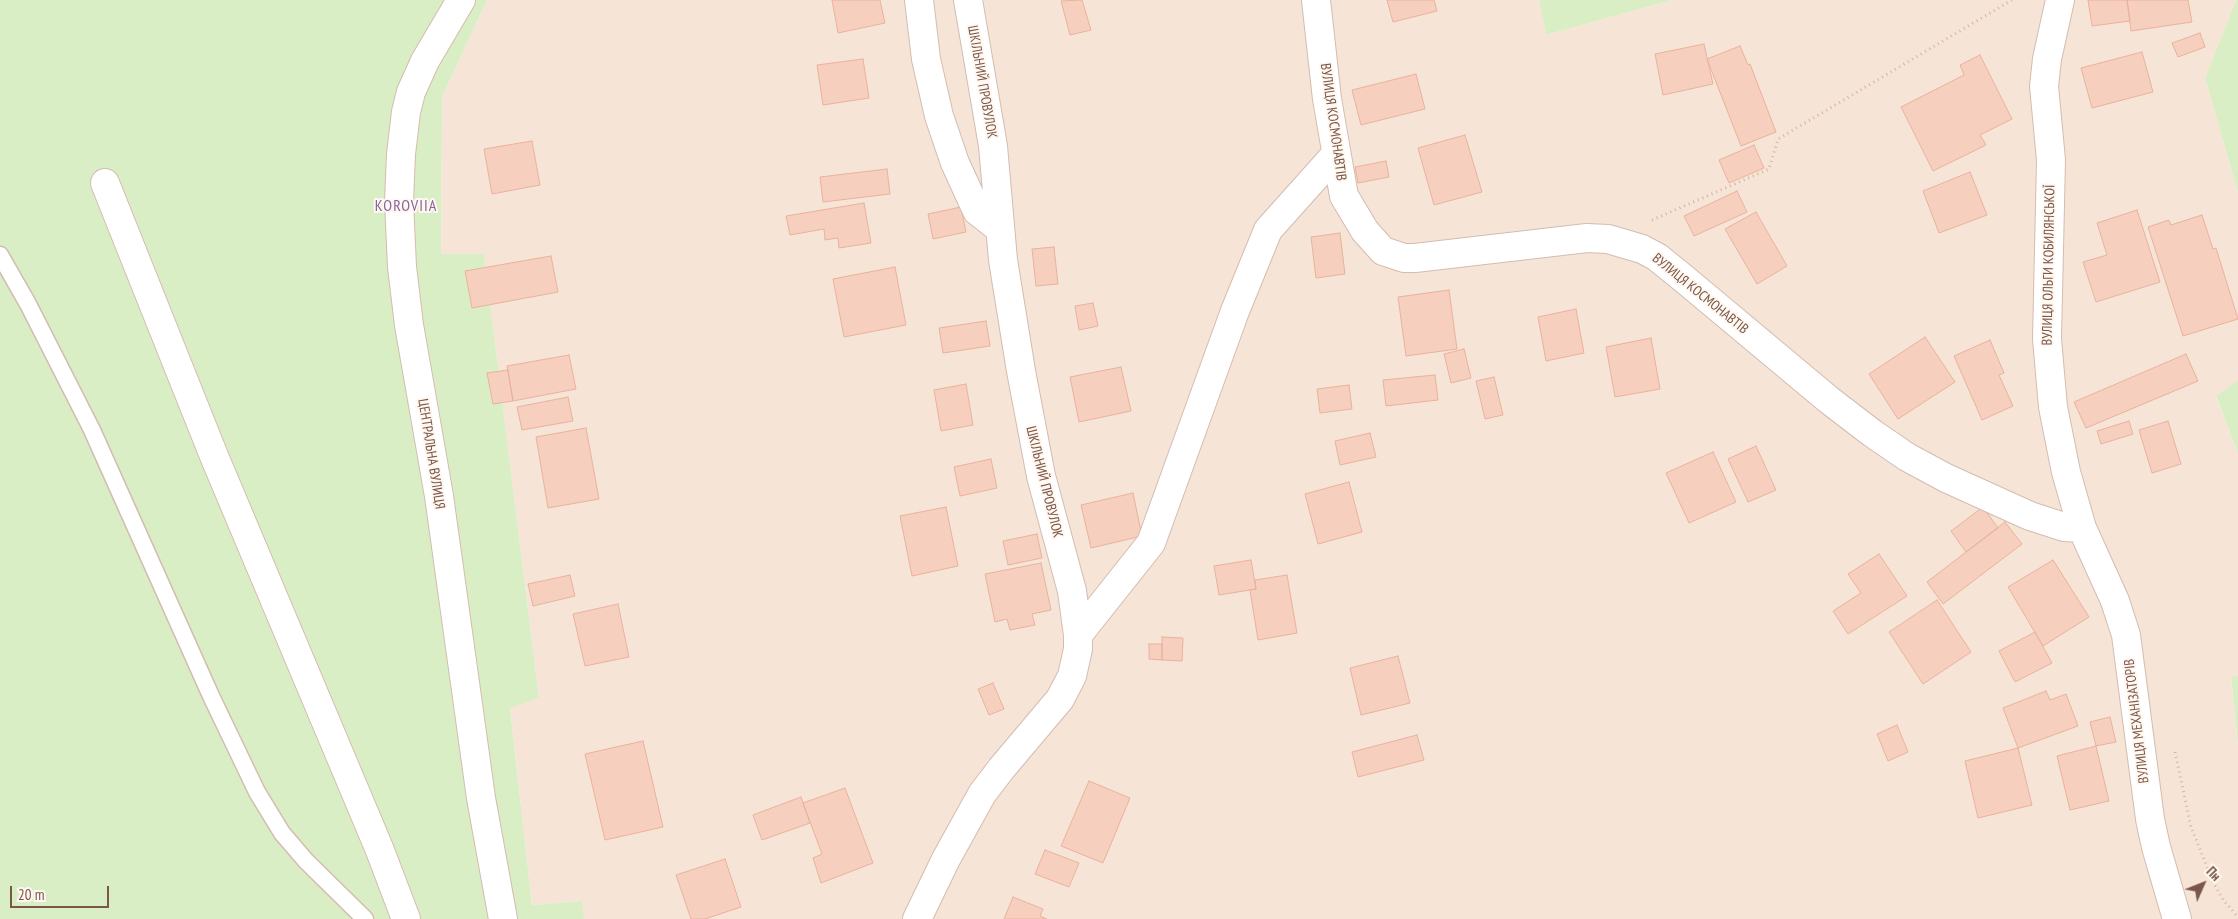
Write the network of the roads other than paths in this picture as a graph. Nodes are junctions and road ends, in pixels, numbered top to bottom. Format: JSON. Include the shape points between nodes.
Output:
{"nodes":[{"id":1,"x":461,"y":0,"type":"edge"},
{"id":2,"x":919,"y":0,"type":"edge"},
{"id":3,"x":968,"y":0,"type":"edge"},
{"id":4,"x":1316,"y":0,"type":"edge"},
{"id":5,"x":2060,"y":0,"type":"edge"},
{"id":6,"x":1336,"y":154,"type":"junction"},
{"id":7,"x":105,"y":183,"type":"dead end"},
{"id":8,"x":1000,"y":229,"type":"junction"},
{"id":9,"x":0,"y":255,"type":"edge"},
{"id":10,"x":2082,"y":528,"type":"junction"},
{"id":11,"x":1078,"y":635,"type":"junction"},
{"id":12,"x":365,"y":919,"type":"edge"},
{"id":13,"x":406,"y":919,"type":"edge"},
{"id":14,"x":503,"y":919,"type":"edge"},
{"id":15,"x":917,"y":919,"type":"edge"},
{"id":16,"x":2177,"y":919,"type":"edge"}],
"edges":[{"from":1,"to":14,"type":"street","name":"ЦЕНТРАЛЬНА ВУЛИЦЯ","via":[[425,61],[411,92],[401,154],[399,202],[402,267],[410,325],[439,496],[481,798]]},
{"from":2,"to":8,"type":"street","via":[[926,59],[939,116],[955,163],[977,211]]},
{"from":3,"to":8,"type":"street","name":"ШКІЛЬНИЙ ПРОВУЛОК","via":[[993,146]]},
{"from":4,"to":6,"type":"street","name":"ВУЛИЦЯ КОСМОНАВТІВ"},
{"from":5,"to":10,"type":"street","name":"ВУЛИЦЯ ОЛЬГИ КОБИЛЯНСЬКОЇ","via":[[2044,86],[2051,160],[2047,339],[2059,442]]},
{"from":6,"to":10,"type":"street","name":"ВУЛИЦЯ КОСМОНАВТІВ","via":[[1344,196],[1365,231],[1383,251],[1416,258],[1562,240],[1608,239],[1642,248],[1657,257],[1828,400],[1907,456],[1946,478],[2030,516],[2064,527]]},
{"from":6,"to":11,"type":"street","via":[[1268,230],[1235,311],[1151,543]]},
{"from":7,"to":13,"type":"street","via":[[210,447]]},
{"from":8,"to":11,"type":"street","name":"ШКІЛЬНИЙ ПРОВУЛОК","via":[[1030,422],[1072,591]]},
{"from":9,"to":12,"type":"lane","via":[[92,430],[257,792],[282,834]]},
{"from":10,"to":16,"type":"street","name":"ВУЛИЦЯ МЕХАНІЗАТОРІВ","via":[[2126,635],[2150,819]]},
{"from":11,"to":15,"type":"street","name":"ШКІЛЬНИЙ ПРОВУЛОК","via":[[1075,663],[1066,688],[1054,708],[982,794]]}]}
